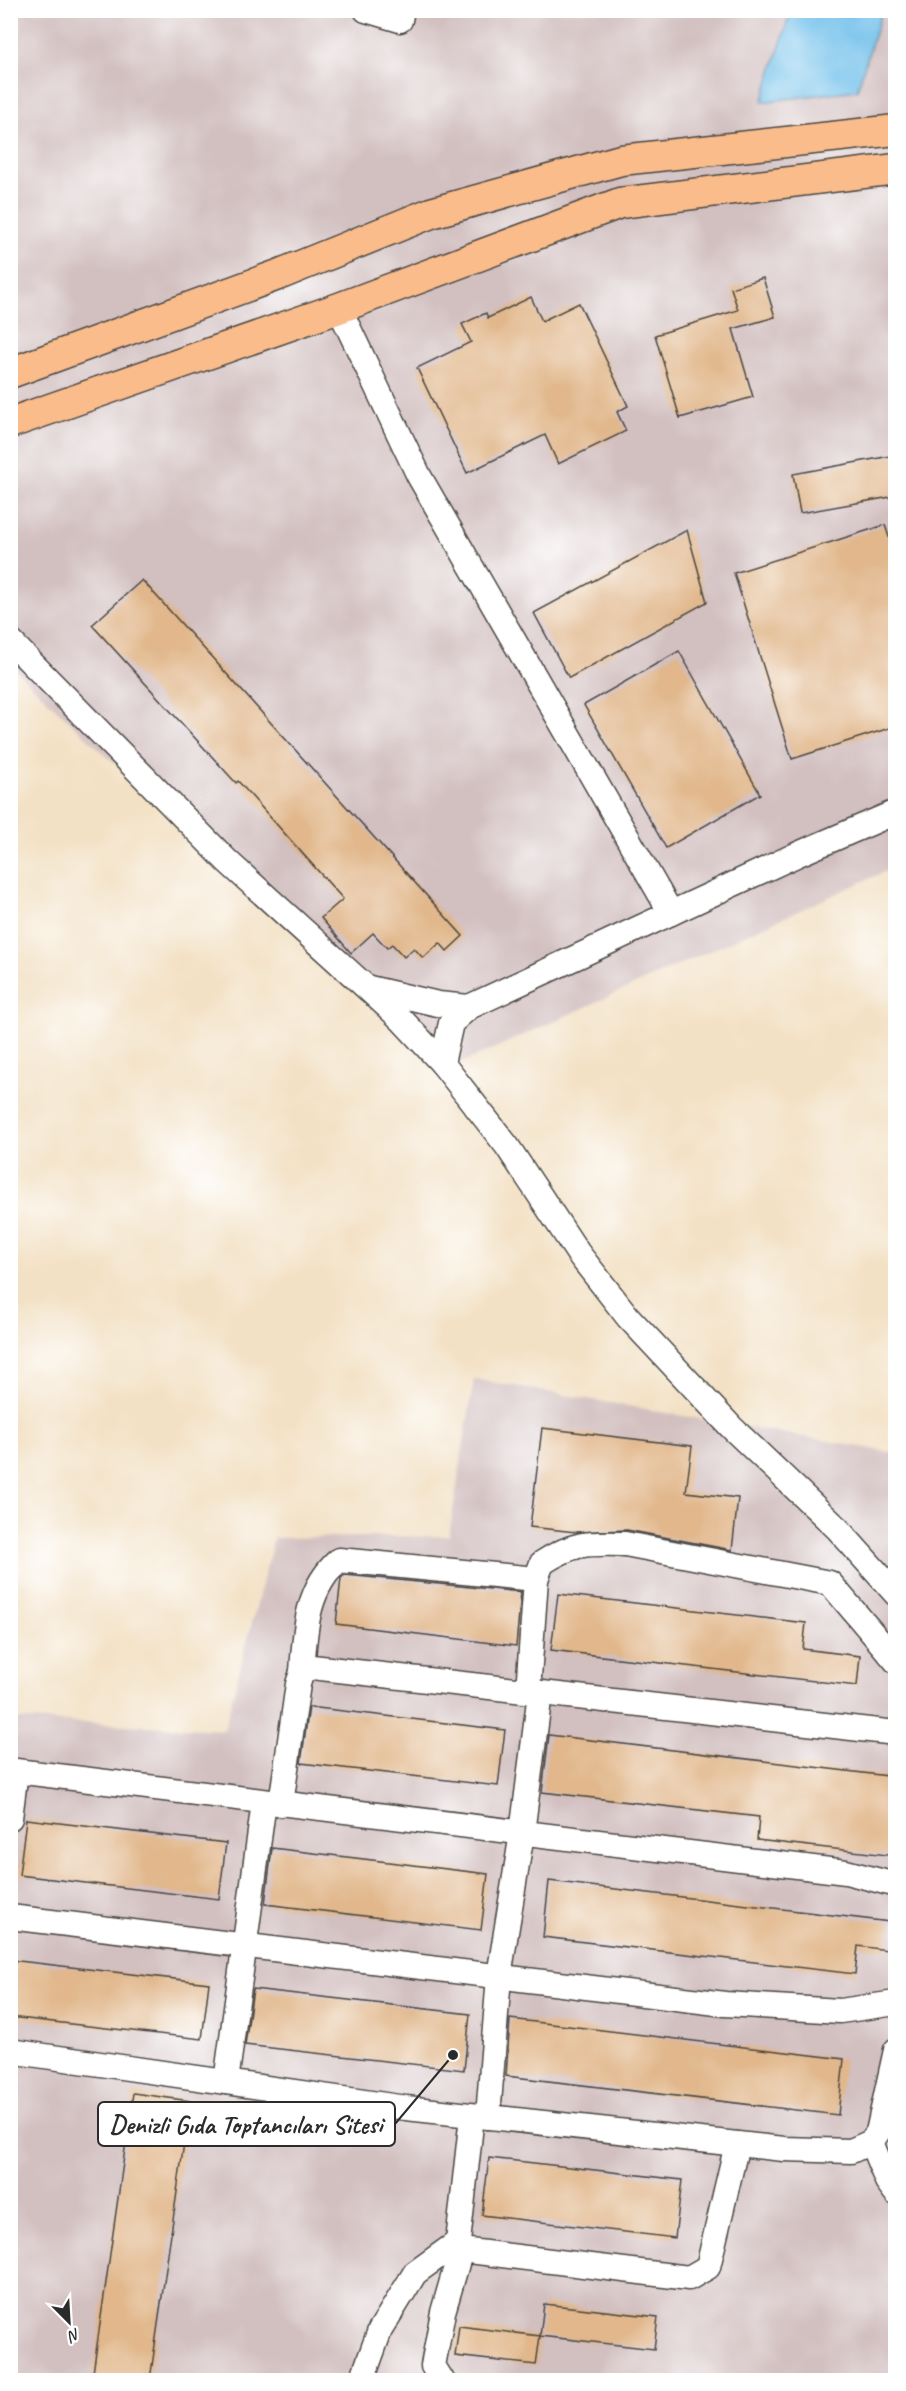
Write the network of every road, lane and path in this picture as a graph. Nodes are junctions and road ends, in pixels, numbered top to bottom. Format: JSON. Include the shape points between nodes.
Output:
{"nodes":[{"id":1,"x":366,"y":10,"type":"edge"},
{"id":2,"x":402,"y":10,"type":"edge"},
{"id":3,"x":896,"y":130,"type":"edge"},
{"id":4,"x":896,"y":169,"type":"edge"},
{"id":5,"x":339,"y":308,"type":"junction"},
{"id":6,"x":10,"y":373,"type":"edge"},
{"id":7,"x":10,"y":423,"type":"edge"},
{"id":8,"x":12,"y":641,"type":"edge"},
{"id":9,"x":896,"y":812,"type":"edge"},
{"id":10,"x":671,"y":913,"type":"junction"},
{"id":11,"x":366,"y":988,"type":"junction"},
{"id":12,"x":469,"y":1007,"type":"junction"},
{"id":13,"x":442,"y":1063,"type":"junction"},
{"id":14,"x":536,"y":1579,"type":"junction"},
{"id":15,"x":896,"y":1594,"type":"edge"},
{"id":16,"x":896,"y":1661,"type":"edge"},
{"id":17,"x":302,"y":1672,"type":"junction"},
{"id":18,"x":534,"y":1692,"type":"junction"},
{"id":19,"x":896,"y":1733,"type":"edge"},
{"id":20,"x":272,"y":1803,"type":"junction"},
{"id":21,"x":10,"y":1818,"type":"edge"},
{"id":22,"x":522,"y":1833,"type":"junction"},
{"id":23,"x":896,"y":1885,"type":"edge"},
{"id":24,"x":10,"y":1917,"type":"edge"},
{"id":25,"x":244,"y":1945,"type":"junction"},
{"id":26,"x":499,"y":1976,"type":"junction"},
{"id":27,"x":896,"y":2004,"type":"edge"},
{"id":28,"x":10,"y":2050,"type":"edge"},
{"id":29,"x":896,"y":2050,"type":"edge"},
{"id":30,"x":226,"y":2082,"type":"junction"},
{"id":31,"x":480,"y":2117,"type":"junction"},
{"id":32,"x":871,"y":2142,"type":"junction"},
{"id":33,"x":737,"y":2144,"type":"junction"},
{"id":34,"x":896,"y":2193,"type":"edge"},
{"id":35,"x":459,"y":2246,"type":"junction"},
{"id":36,"x":362,"y":2380,"type":"edge"},
{"id":37,"x":442,"y":2380,"type":"edge"}],
"edges":[{"from":1,"to":2,"type":"street","via":[[400,20]]},
{"from":3,"to":6,"type":"main road","via":[[621,160],[431,213],[278,275]]},
{"from":4,"to":5,"type":"main road","via":[[620,203]]},
{"from":5,"to":7,"type":"main road"},
{"from":5,"to":10,"type":"street","via":[[419,476]]},
{"from":8,"to":11,"type":"street","via":[[227,861]]},
{"from":9,"to":10,"type":"street"},
{"from":10,"to":12,"type":"street"},
{"from":11,"to":12,"type":"street"},
{"from":11,"to":13,"type":"street"},
{"from":12,"to":13,"type":"street","via":[[451,1023]]},
{"from":13,"to":15,"type":"street","via":[[507,1146],[578,1253],[628,1317],[732,1428],[837,1528]]},
{"from":14,"to":16,"type":"street","via":[[542,1563],[558,1553],[594,1543],[625,1544],[830,1583]]},
{"from":14,"to":17,"type":"street","via":[[339,1560],[327,1571],[306,1617]]},
{"from":14,"to":18,"type":"street"},
{"from":17,"to":18,"type":"street","via":[[312,1666]]},
{"from":17,"to":20,"type":"street"},
{"from":18,"to":19,"type":"street"},
{"from":18,"to":22,"type":"street"},
{"from":20,"to":21,"type":"street","via":[[16,1771]]},
{"from":20,"to":22,"type":"street"},
{"from":20,"to":25,"type":"street"},
{"from":22,"to":23,"type":"street","via":[[846,1872]]},
{"from":22,"to":26,"type":"street"},
{"from":24,"to":25,"type":"street"},
{"from":25,"to":26,"type":"street"},
{"from":25,"to":30,"type":"street"},
{"from":26,"to":27,"type":"street","via":[[725,2004],[840,2012]]},
{"from":26,"to":31,"type":"street"},
{"from":28,"to":30,"type":"street"},
{"from":29,"to":32,"type":"street","via":[[878,2132]]},
{"from":30,"to":31,"type":"street"},
{"from":31,"to":33,"type":"street"},
{"from":31,"to":35,"type":"street"},
{"from":32,"to":33,"type":"street","via":[[851,2151]]},
{"from":32,"to":34,"type":"street"},
{"from":33,"to":35,"type":"street","via":[[708,2267],[689,2278]]},
{"from":35,"to":36,"type":"street","via":[[415,2272],[380,2330]]},
{"from":35,"to":37,"type":"street","via":[[433,2366]]}]}
